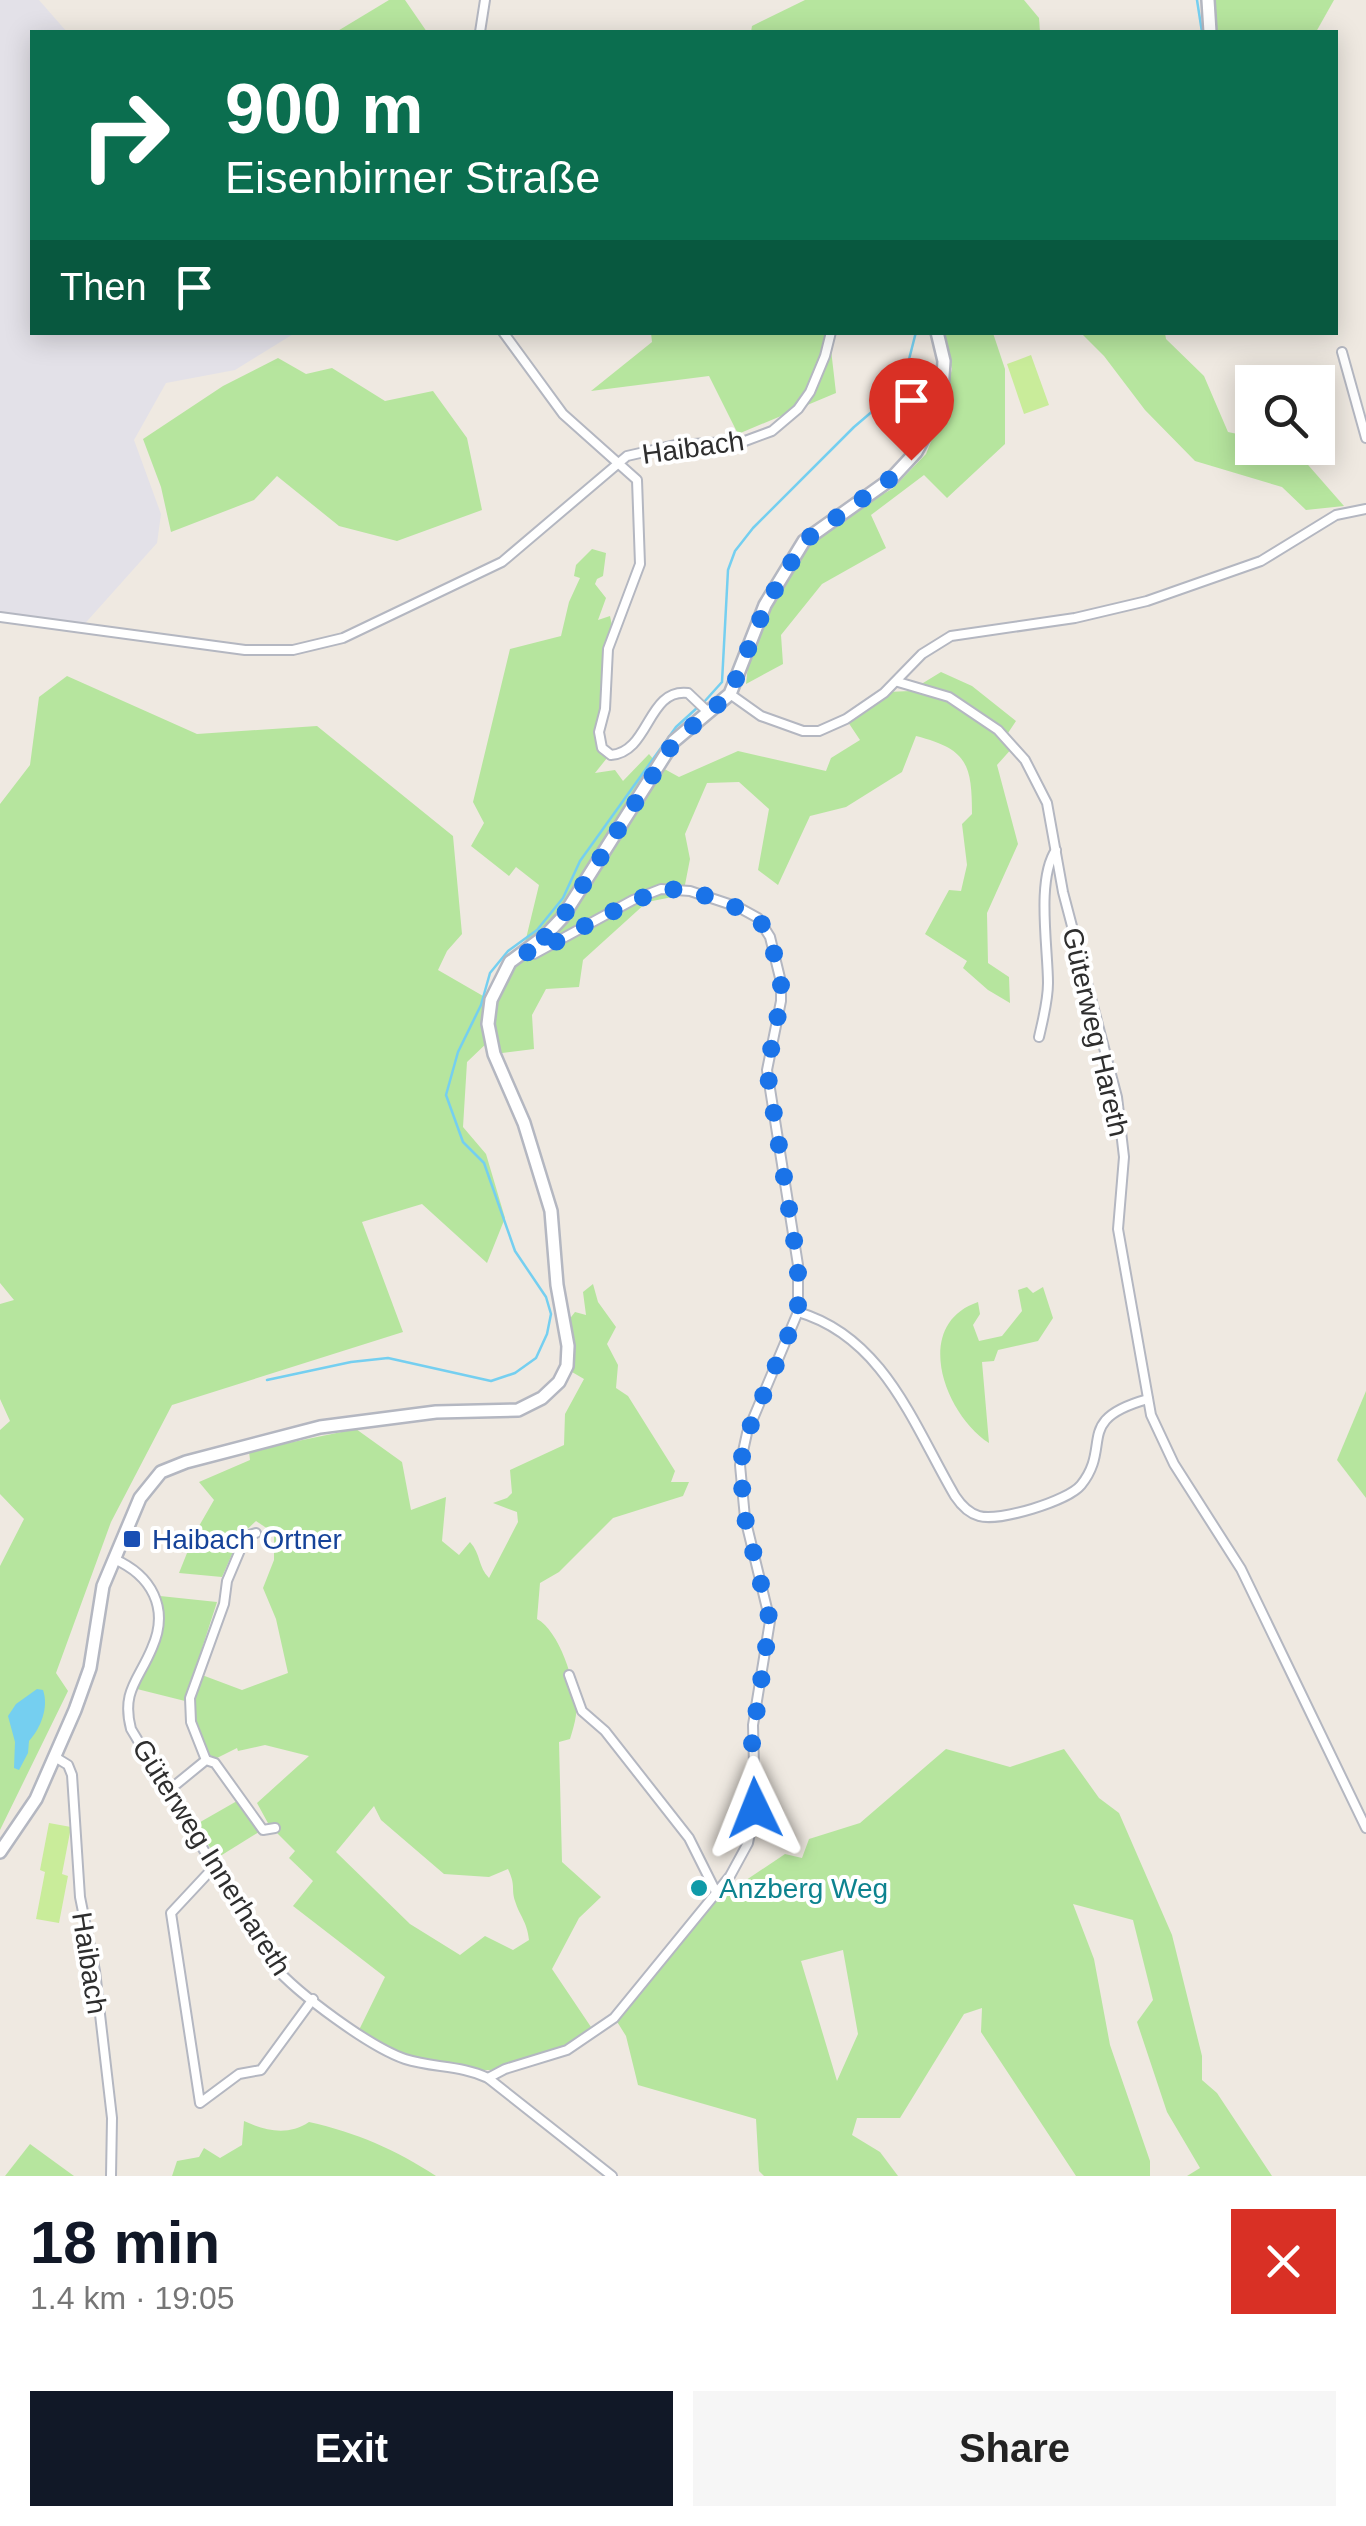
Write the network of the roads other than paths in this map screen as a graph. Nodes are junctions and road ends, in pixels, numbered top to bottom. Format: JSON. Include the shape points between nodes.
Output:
{"nodes":[{"id":1,"x":485,"y":0,"type":"edge"},
{"id":2,"x":1208,"y":0,"type":"edge"},
{"id":3,"x":480,"y":30,"type":"edge"},
{"id":4,"x":1210,"y":30,"type":"edge"},
{"id":5,"x":505,"y":335,"type":"edge"},
{"id":6,"x":830,"y":335,"type":"edge"},
{"id":7,"x":938,"y":335,"type":"edge"},
{"id":8,"x":1342,"y":352,"type":"dead end"},
{"id":9,"x":1366,"y":438,"type":"edge"},
{"id":10,"x":617,"y":463,"type":"junction"},
{"id":11,"x":1366,"y":509,"type":"edge"},
{"id":12,"x":0,"y":617,"type":"edge"},
{"id":13,"x":898,"y":682,"type":"junction"},
{"id":14,"x":730,"y":694,"type":"junction"},
{"id":15,"x":704,"y":707,"type":"junction"},
{"id":16,"x":1056,"y":849,"type":"junction"},
{"id":17,"x":522,"y":951,"type":"junction"},
{"id":18,"x":1039,"y":1037,"type":"dead end"},
{"id":19,"x":798,"y":1312,"type":"junction"},
{"id":20,"x":1148,"y":1399,"type":"junction"},
{"id":21,"x":256,"y":1533,"type":"dead end"},
{"id":22,"x":114,"y":1558,"type":"junction"},
{"id":23,"x":569,"y":1675,"type":"dead end"},
{"id":24,"x":55,"y":1756,"type":"junction"},
{"id":25,"x":206,"y":1760,"type":"junction"},
{"id":26,"x":168,"y":1791,"type":"junction"},
{"id":27,"x":274,"y":1828,"type":"dead end"},
{"id":28,"x":1366,"y":1828,"type":"edge"},
{"id":29,"x":0,"y":1852,"type":"edge"},
{"id":30,"x":213,"y":1868,"type":"junction"},
{"id":31,"x":716,"y":1892,"type":"junction"},
{"id":32,"x":313,"y":2000,"type":"junction"},
{"id":33,"x":488,"y":2078,"type":"junction"},
{"id":34,"x":111,"y":2176,"type":"edge"},
{"id":35,"x":612,"y":2176,"type":"edge"}],
"edges":[{"from":1,"to":3,"type":"street"},
{"from":2,"to":4,"type":"main road"},
{"from":5,"to":10,"type":"street","via":[[563,414]]},
{"from":6,"to":10,"type":"street","name":"Haibach","via":[[810,392],[772,431],[745,442],[662,446]]},
{"from":7,"to":14,"type":"main road","via":[[943,378],[926,437],[904,468],[804,541],[766,605]]},
{"from":8,"to":9,"type":"street"},
{"from":10,"to":12,"type":"street","via":[[502,562],[375,625],[308,648],[245,650]]},
{"from":10,"to":15,"type":"street","via":[[639,486],[640,564],[608,649],[600,744],[608,754],[625,752],[672,694],[684,692]]},
{"from":11,"to":13,"type":"street","via":[[1336,515],[1260,561],[1147,601],[951,636],[922,654]]},
{"from":13,"to":14,"type":"street","via":[[846,719],[811,732],[754,713]]},
{"from":13,"to":16,"type":"street","name":"Güterweg Hareth","via":[[949,697],[1009,740],[1041,788]]},
{"from":14,"to":15,"type":"main road"},
{"from":15,"to":17,"type":"main road","via":[[674,742],[555,927]]},
{"from":16,"to":18,"type":"street","via":[[1048,878],[1048,995]]},
{"from":16,"to":20,"type":"street","name":"Güterweg Hareth","via":[[1117,1097],[1124,1157],[1118,1229]]},
{"from":17,"to":19,"type":"street","via":[[534,954],[633,900],[673,888],[750,912],[763,925],[781,982],[767,1070],[798,1265]]},
{"from":17,"to":22,"type":"main road","via":[[493,993],[489,1040],[551,1211],[568,1346],[559,1382],[518,1410],[436,1412],[320,1427],[172,1466],[146,1488]]},
{"from":19,"to":20,"type":"street","via":[[844,1334],[874,1359],[955,1496],[980,1516],[1010,1514],[1075,1492],[1089,1471],[1103,1423]]},
{"from":19,"to":31,"type":"street","via":[[740,1465],[770,1636],[752,1742],[754,1824],[742,1858]]},
{"from":20,"to":28,"type":"street","name":"Güterweg Hareth","via":[[1164,1446],[1240,1569]]},
{"from":21,"to":25,"type":"street","via":[[246,1536],[227,1581],[190,1698]]},
{"from":22,"to":24,"type":"main road","via":[[90,1668]]},
{"from":22,"to":26,"type":"street","name":"Güterweg Innerhareth","via":[[138,1572],[156,1598],[155,1642],[135,1677],[127,1710],[136,1740]]},
{"from":23,"to":31,"type":"street","via":[[582,1711],[610,1736],[689,1838]]},
{"from":24,"to":29,"type":"main road","via":[[36,1800]]},
{"from":24,"to":34,"type":"street","name":"Haibach","via":[[72,1775],[80,1897],[112,2118]]},
{"from":25,"to":26,"type":"street"},
{"from":25,"to":27,"type":"street","via":[[220,1768],[264,1830]]},
{"from":26,"to":30,"type":"street","name":"Güterweg Innerhareth"},
{"from":30,"to":32,"type":"street","name":"Güterweg Innerhareth","via":[[274,1966]]},
{"from":30,"to":32,"type":"street","via":[[170,1913],[200,2104],[239,2074],[261,2070]]},
{"from":31,"to":33,"type":"street","via":[[603,2027],[566,2050]]},
{"from":32,"to":33,"type":"street","name":"Güterweg Innerhareth","via":[[392,2054]]},
{"from":33,"to":35,"type":"street","name":"Güterweg Innerhareth"}]}
